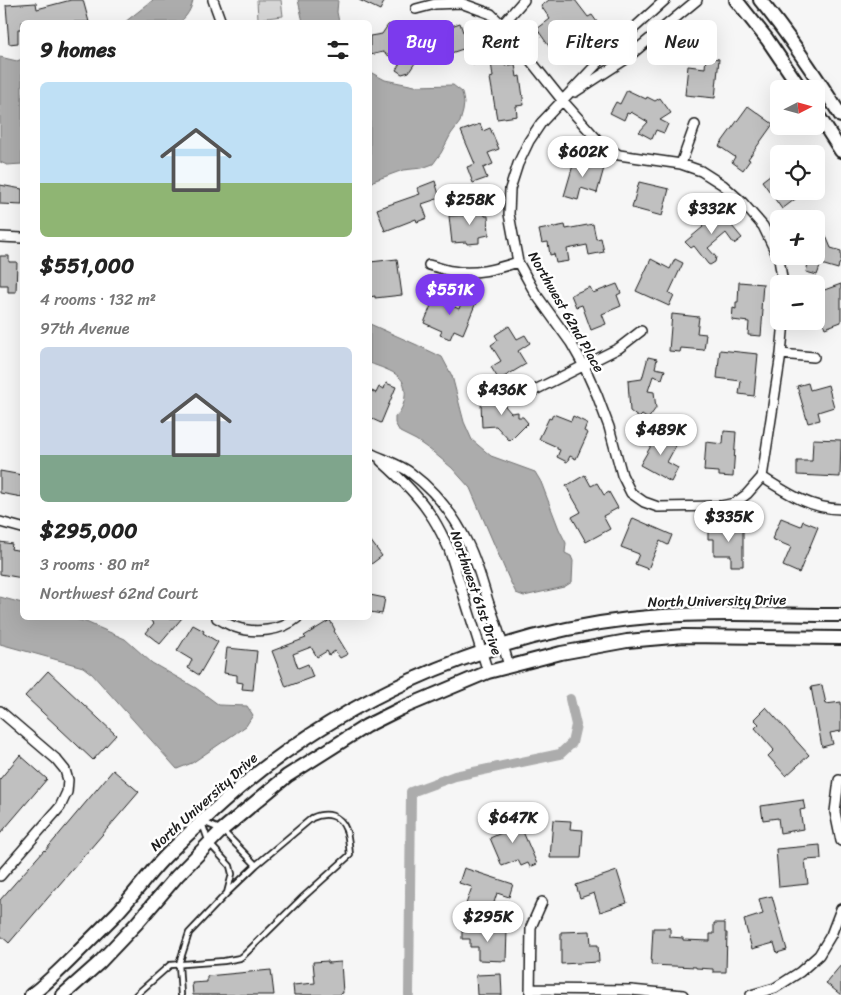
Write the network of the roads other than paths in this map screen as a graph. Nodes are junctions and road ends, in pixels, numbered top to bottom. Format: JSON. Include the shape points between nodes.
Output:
{"nodes":[{"id":1,"x":213,"y":0,"type":"edge"},
{"id":2,"x":524,"y":0,"type":"edge"},
{"id":3,"x":665,"y":0,"type":"edge"},
{"id":4,"x":697,"y":0,"type":"edge"},
{"id":5,"x":736,"y":0,"type":"edge"},
{"id":6,"x":760,"y":0,"type":"edge"},
{"id":7,"x":416,"y":9,"type":"dead end"},
{"id":8,"x":220,"y":20,"type":"edge"},
{"id":9,"x":497,"y":20,"type":"edge"},
{"id":10,"x":506,"y":20,"type":"edge"},
{"id":11,"x":534,"y":65,"type":"edge"},
{"id":12,"x":795,"y":80,"type":"edge"},
{"id":13,"x":562,"y":100,"type":"junction"},
{"id":14,"x":841,"y":116,"type":"edge"},
{"id":15,"x":695,"y":125,"type":"dead end"},
{"id":16,"x":825,"y":126,"type":"edge"},
{"id":17,"x":841,"y":151,"type":"edge"},
{"id":18,"x":681,"y":164,"type":"junction"},
{"id":19,"x":0,"y":237,"type":"edge"},
{"id":20,"x":20,"y":238,"type":"edge"},
{"id":21,"x":518,"y":262,"type":"junction"},
{"id":22,"x":429,"y":265,"type":"dead end"},
{"id":23,"x":782,"y":275,"type":"edge"},
{"id":24,"x":783,"y":330,"type":"edge"},
{"id":25,"x":641,"y":331,"type":"dead end"},
{"id":26,"x":780,"y":354,"type":"junction"},
{"id":27,"x":814,"y":357,"type":"dead end"},
{"id":28,"x":584,"y":366,"type":"junction"},
{"id":29,"x":531,"y":392,"type":"dead end"},
{"id":30,"x":373,"y":455,"type":"edge"},
{"id":31,"x":762,"y":478,"type":"junction"},
{"id":32,"x":841,"y":509,"type":"edge"},
{"id":33,"x":0,"y":522,"type":"edge"},
{"id":34,"x":20,"y":527,"type":"edge"},
{"id":35,"x":841,"y":615,"type":"edge"},
{"id":36,"x":221,"y":620,"type":"edge"},
{"id":37,"x":294,"y":620,"type":"edge"},
{"id":38,"x":841,"y":638,"type":"edge"},
{"id":39,"x":503,"y":645,"type":"junction"},
{"id":40,"x":482,"y":652,"type":"junction"},
{"id":41,"x":509,"y":666,"type":"junction"},
{"id":42,"x":488,"y":672,"type":"junction"},
{"id":43,"x":0,"y":710,"type":"edge"},
{"id":44,"x":839,"y":780,"type":"dead end"},
{"id":45,"x":202,"y":822,"type":"junction"},
{"id":46,"x":222,"y":830,"type":"junction"},
{"id":47,"x":841,"y":841,"type":"edge"},
{"id":48,"x":209,"y":843,"type":"junction"},
{"id":49,"x":256,"y":864,"type":"junction"},
{"id":50,"x":0,"y":876,"type":"edge"},
{"id":51,"x":227,"y":893,"type":"junction"},
{"id":52,"x":542,"y":902,"type":"dead end"},
{"id":53,"x":841,"y":909,"type":"edge"},
{"id":54,"x":179,"y":964,"type":"junction"},
{"id":55,"x":530,"y":992,"type":"edge"},
{"id":56,"x":31,"y":995,"type":"edge"},
{"id":57,"x":63,"y":995,"type":"edge"},
{"id":58,"x":136,"y":995,"type":"edge"},
{"id":59,"x":181,"y":995,"type":"edge"},
{"id":60,"x":683,"y":995,"type":"edge"},
{"id":61,"x":751,"y":995,"type":"edge"}],
"edges":[{"from":1,"to":8,"type":"street"},
{"from":2,"to":10,"type":"street"},
{"from":3,"to":13,"type":"street","name":"Northwest 62nd Place","via":[[611,48]]},
{"from":4,"to":13,"type":"street","name":"Northwest 62nd Place","via":[[623,61]]},
{"from":5,"to":12,"type":"main road"},
{"from":6,"to":14,"type":"main road","via":[[789,37]]},
{"from":7,"to":9,"type":"street","via":[[461,3],[491,14]]},
{"from":11,"to":13,"type":"street"},
{"from":13,"to":18,"type":"street","via":[[602,145],[619,155]]},
{"from":13,"to":21,"type":"street","name":"Northwest 62nd Place","via":[[529,141],[510,189],[509,214]]},
{"from":15,"to":18,"type":"street"},
{"from":16,"to":17,"type":"main road"},
{"from":18,"to":23,"type":"street","via":[[701,171],[742,202],[763,226],[779,259]]},
{"from":19,"to":20,"type":"street"},
{"from":21,"to":22,"type":"street","via":[[471,272]]},
{"from":21,"to":28,"type":"street","name":"Northwest 62nd Place"},
{"from":24,"to":26,"type":"street"},
{"from":25,"to":28,"type":"street","via":[[619,348]]},
{"from":26,"to":27,"type":"street"},
{"from":26,"to":31,"type":"street"},
{"from":28,"to":29,"type":"street"},
{"from":28,"to":31,"type":"street","name":"Northwest 62nd Place","via":[[609,427],[622,476],[631,493],[644,502],[658,507],[721,506],[734,503]]},
{"from":30,"to":39,"type":"street","name":"Northwest 61st Drive","via":[[410,472],[445,506],[458,525],[475,561]]},
{"from":30,"to":40,"type":"street","name":"Northwest 61st Drive","via":[[405,483],[440,530]]},
{"from":31,"to":32,"type":"street","via":[[816,506]]},
{"from":33,"to":34,"type":"street"},
{"from":35,"to":39,"type":"main road","name":"North University Drive","via":[[694,614],[630,619],[577,627]]},
{"from":36,"to":37,"type":"street","via":[[257,631],[276,629]]},
{"from":38,"to":41,"type":"main road","via":[[684,636],[628,641]]},
{"from":39,"to":40,"type":"main road","name":"North University Drive"},
{"from":39,"to":41,"type":"street","name":"Northwest 61st Drive"},
{"from":40,"to":42,"type":"street","name":"Northwest 61st Drive"},
{"from":40,"to":45,"type":"main road","name":"North University Drive","via":[[414,679],[324,727],[279,756]]},
{"from":41,"to":42,"type":"main road"},
{"from":42,"to":46,"type":"main road","via":[[366,726],[287,776]]},
{"from":43,"to":50,"type":"street","via":[[56,759],[68,780],[60,807]]},
{"from":44,"to":47,"type":"street","via":[[835,812]]},
{"from":45,"to":46,"type":"lane"},
{"from":45,"to":48,"type":"lane"},
{"from":45,"to":56,"type":"main road","name":"North University Drive","via":[[161,861],[116,914]]},
{"from":46,"to":48,"type":"main road"},
{"from":46,"to":49,"type":"lane"},
{"from":48,"to":51,"type":"lane","via":[[230,866],[232,874]]},
{"from":48,"to":57,"type":"main road","via":[[99,963]]},
{"from":49,"to":51,"type":"lane"},
{"from":49,"to":54,"type":"lane","via":[[312,818],[322,814],[338,819],[347,831],[350,855],[243,956],[224,961]]},
{"from":51,"to":54,"type":"lane","via":[[189,933]]},
{"from":52,"to":55,"type":"street","via":[[531,927]]},
{"from":53,"to":61,"type":"street","via":[[819,955],[775,988]]},
{"from":54,"to":58,"type":"lane","via":[[170,965]]},
{"from":54,"to":59,"type":"lane"},
{"from":55,"to":60,"type":"street","via":[[631,990]]}]}
